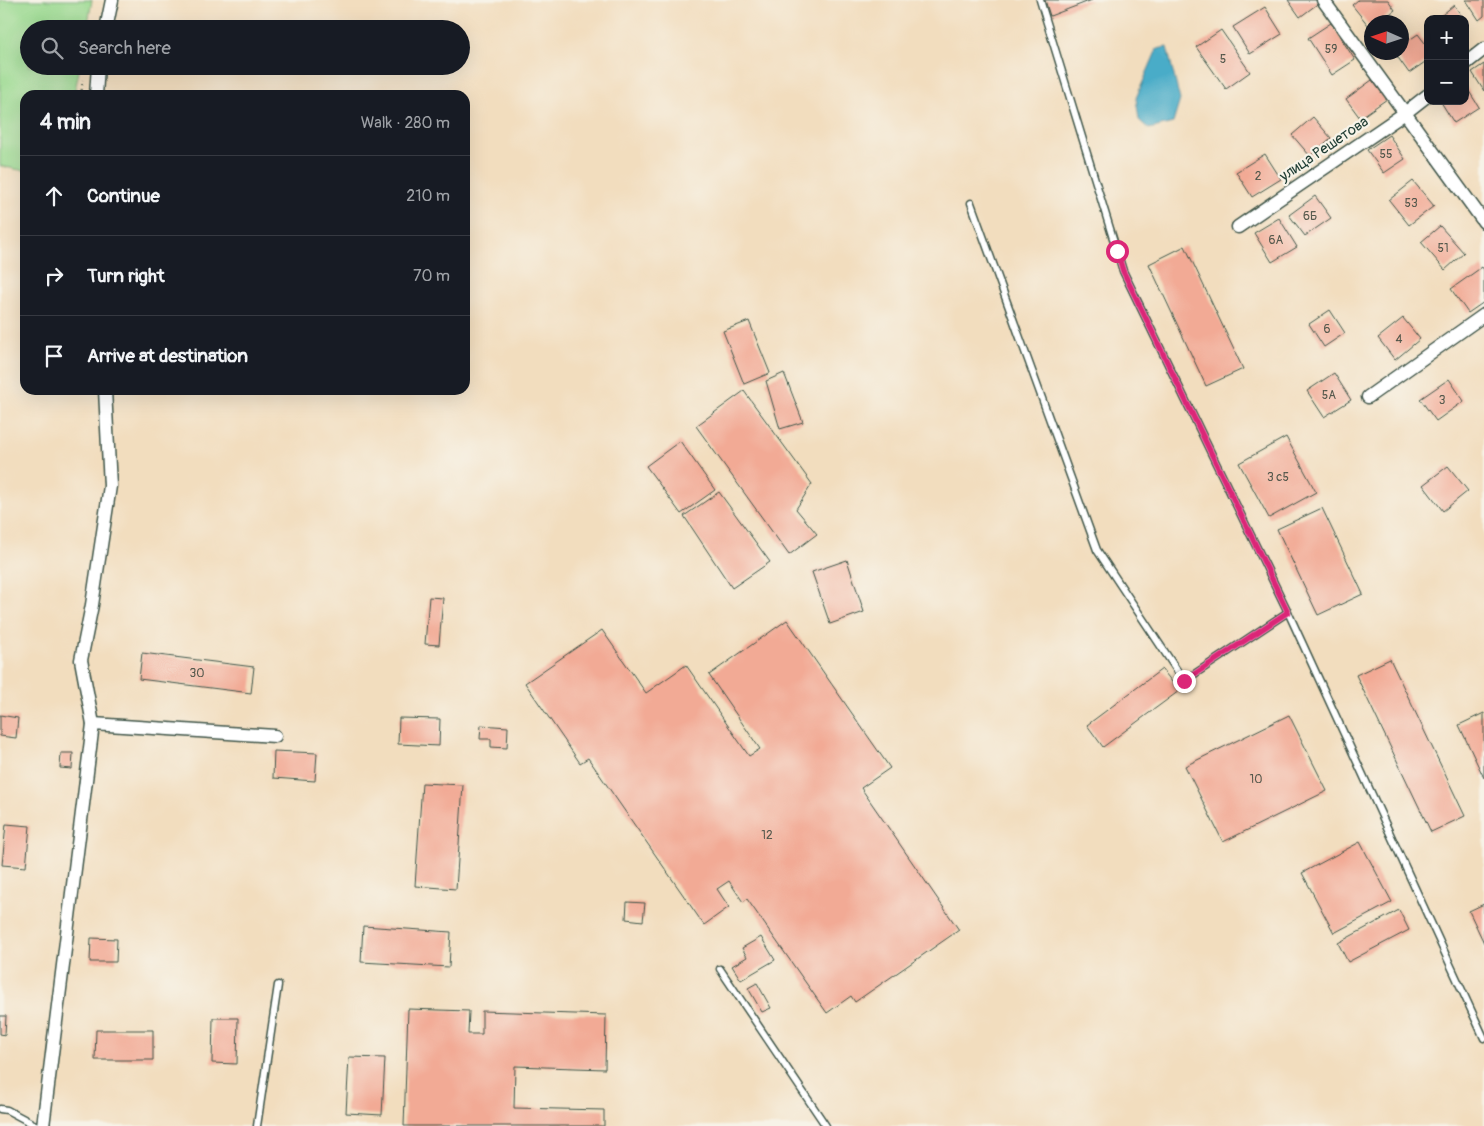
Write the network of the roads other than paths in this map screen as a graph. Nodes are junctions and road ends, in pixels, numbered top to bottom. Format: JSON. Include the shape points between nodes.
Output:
{"nodes":[{"id":1,"x":112,"y":0,"type":"edge"},
{"id":2,"x":1040,"y":0,"type":"edge"},
{"id":3,"x":1323,"y":0,"type":"edge"},
{"id":4,"x":108,"y":20,"type":"edge"},
{"id":5,"x":1484,"y":49,"type":"edge"},
{"id":6,"x":1469,"y":61,"type":"edge"},
{"id":7,"x":97,"y":75,"type":"edge"},
{"id":8,"x":96,"y":90,"type":"edge"},
{"id":9,"x":1424,"y":98,"type":"edge"},
{"id":10,"x":1405,"y":113,"type":"junction"},
{"id":11,"x":971,"y":203,"type":"dead end"},
{"id":12,"x":1484,"y":222,"type":"edge"},
{"id":13,"x":1238,"y":228,"type":"dead end"},
{"id":14,"x":1484,"y":315,"type":"edge"},
{"id":15,"x":105,"y":395,"type":"edge"},
{"id":16,"x":1368,"y":397,"type":"dead end"},
{"id":17,"x":1288,"y":612,"type":"junction"},
{"id":18,"x":93,"y":724,"type":"junction"},
{"id":19,"x":276,"y":736,"type":"dead end"},
{"id":20,"x":720,"y":969,"type":"dead end"},
{"id":21,"x":278,"y":985,"type":"dead end"},
{"id":22,"x":1484,"y":1038,"type":"edge"},
{"id":23,"x":0,"y":1109,"type":"edge"},
{"id":24,"x":37,"y":1126,"type":"edge"},
{"id":25,"x":43,"y":1126,"type":"edge"},
{"id":26,"x":257,"y":1126,"type":"edge"},
{"id":27,"x":826,"y":1126,"type":"edge"}],
"edges":[{"from":1,"to":4,"type":"street"},
{"from":2,"to":17,"type":"lane","via":[[1123,271]]},
{"from":3,"to":10,"type":"street"},
{"from":5,"to":6,"type":"street"},
{"from":7,"to":8,"type":"street"},
{"from":9,"to":10,"type":"street","name":"улица Решетова"},
{"from":10,"to":12,"type":"street"},
{"from":10,"to":13,"type":"street","name":"улица Решетова"},
{"from":11,"to":17,"type":"lane","via":[[1097,550],[1184,681]]},
{"from":14,"to":16,"type":"street"},
{"from":15,"to":18,"type":"street","via":[[110,486],[81,660]]},
{"from":17,"to":22,"type":"lane"},
{"from":18,"to":19,"type":"street"},
{"from":18,"to":25,"type":"street"},
{"from":20,"to":27,"type":"lane"},
{"from":21,"to":26,"type":"lane"},
{"from":23,"to":24,"type":"lane"}]}
